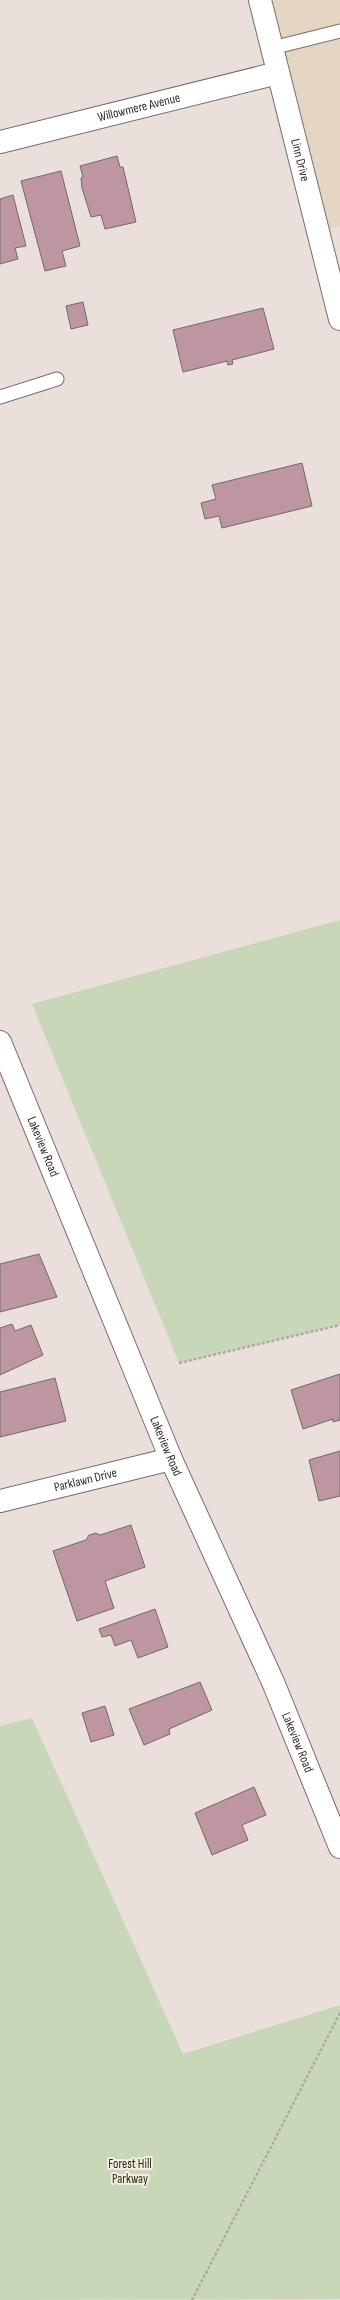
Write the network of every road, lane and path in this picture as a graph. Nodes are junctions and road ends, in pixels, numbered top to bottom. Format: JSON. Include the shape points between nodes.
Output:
{"nodes":[{"id":1,"x":260,"y":0,"type":"edge"},
{"id":2,"x":340,"y":31,"type":"edge"},
{"id":3,"x":272,"y":48,"type":"junction"},
{"id":4,"x":278,"y":73,"type":"junction"},
{"id":5,"x":0,"y":142,"type":"edge"},
{"id":6,"x":340,"y":320,"type":"edge"},
{"id":7,"x":57,"y":379,"type":"dead end"},
{"id":8,"x":0,"y":397,"type":"edge"},
{"id":9,"x":0,"y":1042,"type":"edge"},
{"id":10,"x":6,"y":1072,"type":"edge"},
{"id":11,"x":340,"y":1326,"type":"edge"},
{"id":12,"x":179,"y":1363,"type":"dead end"},
{"id":13,"x":171,"y":1459,"type":"junction"},
{"id":14,"x":0,"y":1501,"type":"edge"},
{"id":15,"x":340,"y":1847,"type":"edge"},
{"id":16,"x":340,"y":2013,"type":"edge"},
{"id":17,"x":192,"y":2300,"type":"edge"}],
"edges":[{"from":1,"to":3,"type":"street","name":"Linn Drive"},
{"from":2,"to":3,"type":"lane"},
{"from":3,"to":4,"type":"street","name":"Linn Drive"},
{"from":4,"to":5,"type":"street","name":"Willowmere Avenue"},
{"from":4,"to":6,"type":"street","name":"Linn Drive"},
{"from":7,"to":8,"type":"lane"},
{"from":9,"to":10,"type":"street","name":"Lakeview Road"},
{"from":10,"to":13,"type":"street","name":"Lakeview Road"},
{"from":11,"to":12,"type":"path"},
{"from":13,"to":14,"type":"street","name":"Parklawn Drive"},
{"from":13,"to":15,"type":"street","name":"Lakeview Road","via":[[273,1682]]},
{"from":16,"to":17,"type":"path"}]}
